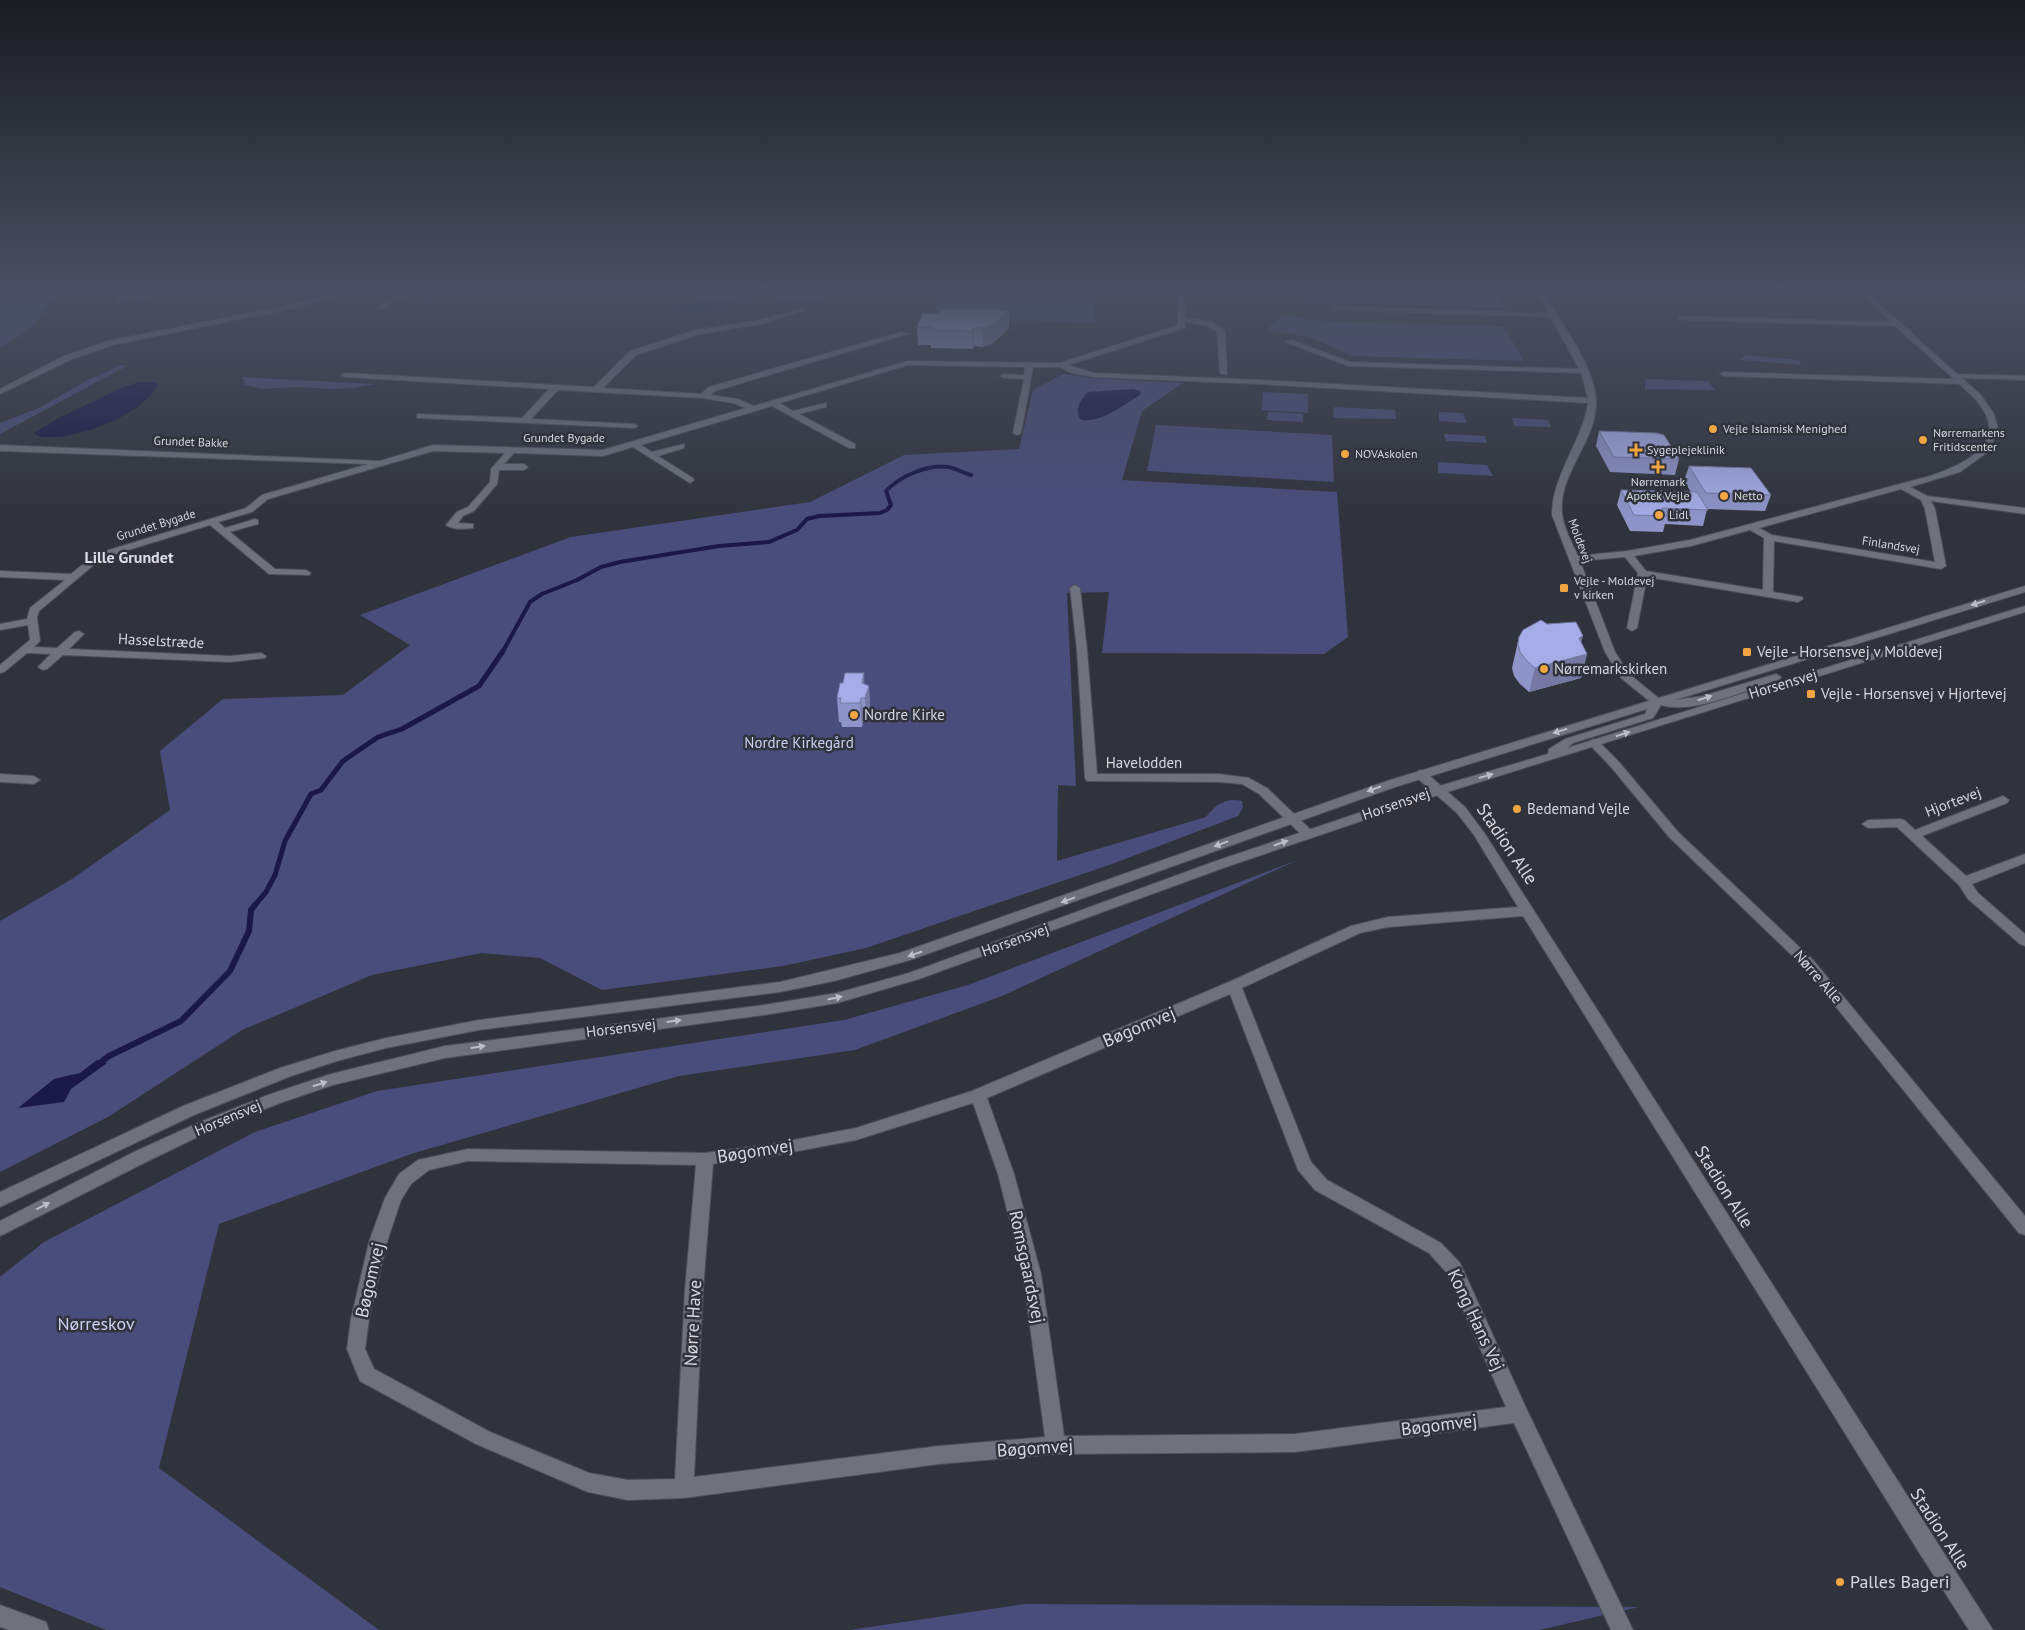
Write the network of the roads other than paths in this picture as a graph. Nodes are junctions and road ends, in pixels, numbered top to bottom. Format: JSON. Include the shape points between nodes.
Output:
{"nodes":[{"id":1,"x":47,"y":368,"type":"edge"},
{"id":2,"x":618,"y":368,"type":"edge"},
{"id":3,"x":784,"y":368,"type":"edge"},
{"id":4,"x":891,"y":368,"type":"edge"},
{"id":5,"x":1028,"y":368,"type":"edge"},
{"id":6,"x":1069,"y":368,"type":"edge"},
{"id":7,"x":1224,"y":368,"type":"edge"},
{"id":8,"x":1486,"y":368,"type":"edge"},
{"id":9,"x":1583,"y":368,"type":"edge"},
{"id":10,"x":1947,"y":368,"type":"edge"},
{"id":11,"x":1585,"y":371,"type":"junction"},
{"id":12,"x":1224,"y":373,"type":"dead end"},
{"id":13,"x":1724,"y":374,"type":"dead end"},
{"id":14,"x":345,"y":375,"type":"dead end"},
{"id":15,"x":1004,"y":376,"type":"dead end"},
{"id":16,"x":1028,"y":377,"type":"junction"},
{"id":17,"x":2025,"y":378,"type":"edge"},
{"id":18,"x":1959,"y":379,"type":"junction"},
{"id":19,"x":555,"y":388,"type":"junction"},
{"id":20,"x":596,"y":390,"type":"junction"},
{"id":21,"x":1,"y":392,"type":"dead end"},
{"id":22,"x":703,"y":396,"type":"junction"},
{"id":23,"x":1592,"y":401,"type":"junction"},
{"id":24,"x":773,"y":403,"type":"junction"},
{"id":25,"x":823,"y":405,"type":"dead end"},
{"id":26,"x":754,"y":408,"type":"junction"},
{"id":27,"x":793,"y":413,"type":"junction"},
{"id":28,"x":420,"y":416,"type":"dead end"},
{"id":29,"x":524,"y":421,"type":"junction"},
{"id":30,"x":634,"y":426,"type":"dead end"},
{"id":31,"x":1017,"y":433,"type":"dead end"},
{"id":32,"x":634,"y":444,"type":"junction"},
{"id":33,"x":681,"y":446,"type":"dead end"},
{"id":34,"x":852,"y":446,"type":"dead end"},
{"id":35,"x":0,"y":448,"type":"edge"},
{"id":36,"x":512,"y":450,"type":"junction"},
{"id":37,"x":652,"y":455,"type":"junction"},
{"id":38,"x":380,"y":463,"type":"junction"},
{"id":39,"x":497,"y":467,"type":"junction"},
{"id":40,"x":524,"y":468,"type":"dead end"},
{"id":41,"x":690,"y":480,"type":"dead end"},
{"id":42,"x":1903,"y":487,"type":"junction"},
{"id":43,"x":1925,"y":498,"type":"junction"},
{"id":44,"x":2025,"y":512,"type":"edge"},
{"id":45,"x":212,"y":522,"type":"junction"},
{"id":46,"x":255,"y":522,"type":"dead end"},
{"id":47,"x":470,"y":526,"type":"dead end"},
{"id":48,"x":1751,"y":527,"type":"junction"},
{"id":49,"x":224,"y":531,"type":"junction"},
{"id":50,"x":1769,"y":538,"type":"junction"},
{"id":51,"x":1627,"y":554,"type":"junction"},
{"id":52,"x":1573,"y":559,"type":"junction"},
{"id":53,"x":306,"y":573,"type":"dead end"},
{"id":54,"x":1643,"y":573,"type":"junction"},
{"id":55,"x":0,"y":574,"type":"edge"},
{"id":56,"x":73,"y":577,"type":"junction"},
{"id":57,"x":1075,"y":588,"type":"dead end"},
{"id":58,"x":2025,"y":589,"type":"edge"},
{"id":59,"x":1768,"y":594,"type":"junction"},
{"id":60,"x":1798,"y":599,"type":"dead end"},
{"id":61,"x":2025,"y":609,"type":"edge"},
{"id":62,"x":32,"y":620,"type":"junction"},
{"id":63,"x":0,"y":627,"type":"edge"},
{"id":64,"x":1632,"y":628,"type":"dead end"},
{"id":65,"x":79,"y":634,"type":"dead end"},
{"id":66,"x":1897,"y":648,"type":"junction"},
{"id":67,"x":25,"y":650,"type":"junction"},
{"id":68,"x":59,"y":651,"type":"junction"},
{"id":69,"x":261,"y":656,"type":"dead end"},
{"id":70,"x":43,"y":667,"type":"dead end"},
{"id":71,"x":0,"y":670,"type":"edge"},
{"id":72,"x":1657,"y":702,"type":"junction"},
{"id":73,"x":1594,"y":743,"type":"junction"},
{"id":74,"x":1543,"y":759,"type":"junction"},
{"id":75,"x":1420,"y":774,"type":"junction"},
{"id":76,"x":0,"y":778,"type":"edge"},
{"id":77,"x":34,"y":780,"type":"dead end"},
{"id":78,"x":1440,"y":790,"type":"junction"},
{"id":79,"x":2003,"y":800,"type":"dead end"},
{"id":80,"x":1291,"y":818,"type":"junction"},
{"id":81,"x":1868,"y":824,"type":"dead end"},
{"id":82,"x":1308,"y":834,"type":"junction"},
{"id":83,"x":1914,"y":835,"type":"junction"},
{"id":84,"x":2025,"y":858,"type":"edge"},
{"id":85,"x":1964,"y":882,"type":"junction"},
{"id":86,"x":1527,"y":911,"type":"junction"},
{"id":87,"x":2025,"y":941,"type":"edge"},
{"id":88,"x":1234,"y":986,"type":"junction"},
{"id":89,"x":978,"y":1095,"type":"junction"},
{"id":90,"x":705,"y":1159,"type":"junction"},
{"id":91,"x":0,"y":1200,"type":"edge"},
{"id":92,"x":0,"y":1228,"type":"edge"},
{"id":93,"x":2025,"y":1228,"type":"edge"},
{"id":94,"x":1519,"y":1414,"type":"junction"},
{"id":95,"x":1056,"y":1445,"type":"junction"},
{"id":96,"x":684,"y":1488,"type":"junction"},
{"id":97,"x":0,"y":1616,"type":"edge"},
{"id":98,"x":38,"y":1630,"type":"edge"},
{"id":99,"x":1622,"y":1630,"type":"edge"},
{"id":100,"x":1982,"y":1630,"type":"edge"}],
"edges":[{"from":1,"to":21,"type":"street"},
{"from":2,"to":20,"type":"street"},
{"from":3,"to":22,"type":"street","via":[[712,389]]},
{"from":4,"to":24,"type":"street","name":"Grundet Bygade"},
{"from":5,"to":16,"type":"street"},
{"from":6,"to":23,"type":"street","via":[[1094,375]]},
{"from":7,"to":12,"type":"street"},
{"from":8,"to":11,"type":"street"},
{"from":9,"to":11,"type":"street","name":"Moldevej"},
{"from":10,"to":18,"type":"street"},
{"from":11,"to":23,"type":"street","name":"Moldevej"},
{"from":13,"to":18,"type":"street"},
{"from":14,"to":19,"type":"street"},
{"from":15,"to":16,"type":"street"},
{"from":16,"to":31,"type":"street"},
{"from":17,"to":18,"type":"street"},
{"from":18,"to":42,"type":"street","via":[[1990,414],[1994,429],[1985,451],[1957,470]]},
{"from":19,"to":20,"type":"street"},
{"from":19,"to":29,"type":"street"},
{"from":20,"to":22,"type":"street"},
{"from":22,"to":26,"type":"street"},
{"from":23,"to":52,"type":"street","name":"Moldevej","via":[[1556,510]]},
{"from":24,"to":26,"type":"street","name":"Grundet Bygade"},
{"from":24,"to":27,"type":"street"},
{"from":25,"to":27,"type":"street"},
{"from":26,"to":32,"type":"street","name":"Grundet Bygade"},
{"from":27,"to":34,"type":"street"},
{"from":28,"to":29,"type":"street"},
{"from":29,"to":30,"type":"street"},
{"from":32,"to":36,"type":"street","name":"Grundet Bygade","via":[[603,453]]},
{"from":32,"to":37,"type":"street"},
{"from":33,"to":37,"type":"street"},
{"from":35,"to":38,"type":"street","name":"Grundet Bakke"},
{"from":36,"to":38,"type":"street","name":"Grundet Bygade","via":[[433,448]]},
{"from":36,"to":39,"type":"street"},
{"from":37,"to":41,"type":"street"},
{"from":38,"to":45,"type":"street","name":"Grundet Bygade","via":[[265,497],[249,510]]},
{"from":39,"to":40,"type":"street"},
{"from":39,"to":47,"type":"street","via":[[494,482],[451,526]]},
{"from":42,"to":43,"type":"street"},
{"from":42,"to":48,"type":"street"},
{"from":43,"to":44,"type":"street"},
{"from":43,"to":50,"type":"street","name":"Finlandsvej","via":[[1941,566]]},
{"from":45,"to":49,"type":"street"},
{"from":45,"to":56,"type":"street","name":"Grundet Bygade","via":[[98,556]]},
{"from":46,"to":49,"type":"street"},
{"from":48,"to":50,"type":"street","name":"Finlandsvej"},
{"from":48,"to":51,"type":"street","via":[[1691,543]]},
{"from":49,"to":53,"type":"street","via":[[272,572]]},
{"from":50,"to":59,"type":"street"},
{"from":51,"to":52,"type":"street"},
{"from":51,"to":54,"type":"street"},
{"from":52,"to":72,"type":"street","name":"Moldevej","via":[[1610,652],[1625,676]]},
{"from":54,"to":59,"type":"street"},
{"from":54,"to":64,"type":"street"},
{"from":55,"to":56,"type":"street"},
{"from":56,"to":62,"type":"street","name":"Grundet Bygade","via":[[34,610]]},
{"from":57,"to":80,"type":"street","name":"Havelodden","via":[[1091,778],[1245,781],[1263,791]]},
{"from":58,"to":72,"type":"street","name":"Horsensvej","one_way":true},
{"from":59,"to":60,"type":"street"},
{"from":61,"to":66,"type":"street","name":"Horsensvej"},
{"from":62,"to":63,"type":"street"},
{"from":62,"to":67,"type":"street","via":[[35,641]]},
{"from":65,"to":68,"type":"street"},
{"from":72,"to":66,"type":"street","one_way":true,"via":[[1671,705],[1692,702],[1849,656]]},
{"from":73,"to":66,"type":"street","name":"Horsensvej","one_way":true},
{"from":67,"to":68,"type":"street","name":"Hasselstræde"},
{"from":67,"to":71,"type":"street"},
{"from":68,"to":69,"type":"street","name":"Hasselstræde","via":[[230,659]]},
{"from":68,"to":70,"type":"street"},
{"from":72,"to":74,"type":"street","via":[[1649,716],[1569,741]]},
{"from":72,"to":75,"type":"street","name":"Horsensvej","one_way":true},
{"from":73,"to":74,"type":"street","name":"Horsensvej"},
{"from":73,"to":93,"type":"street","name":"Nørre Alle","via":[[1611,758],[1674,836],[1775,928],[1808,963]]},
{"from":78,"to":74,"type":"street","name":"Horsensvej","one_way":true},
{"from":75,"to":78,"type":"street","name":"Stadion Alle"},
{"from":75,"to":80,"type":"street","name":"Horsensvej","one_way":true},
{"from":76,"to":77,"type":"street"},
{"from":78,"to":82,"type":"street","name":"Horsensvej"},
{"from":78,"to":86,"type":"street","name":"Stadion Alle","via":[[1479,834]]},
{"from":79,"to":83,"type":"street","name":"Hjortevej"},
{"from":80,"to":82,"type":"street","name":"Havelodden"},
{"from":80,"to":91,"type":"street","name":"Horsensvej","one_way":true,"via":[[1035,912],[905,957],[833,977],[762,990],[445,1031],[328,1059],[198,1105]]},
{"from":81,"to":83,"type":"street","name":"Hjortevej","via":[[1900,823]]},
{"from":92,"to":82,"type":"street","name":"Horsensvej","one_way":true,"via":[[206,1126],[331,1080],[445,1052],[837,998],[914,976]]},
{"from":83,"to":85,"type":"street","name":"Hjortevej"},
{"from":84,"to":85,"type":"street"},
{"from":85,"to":87,"type":"street","name":"Hjortevej","via":[[1973,896]]},
{"from":86,"to":88,"type":"street","name":"Bøgomvej","via":[[1388,922],[1356,929]]},
{"from":86,"to":100,"type":"street","name":"Stadion Alle"},
{"from":88,"to":89,"type":"street","name":"Bøgomvej"},
{"from":88,"to":94,"type":"street","name":"Kong Hans Vej","via":[[1304,1165],[1321,1185],[1435,1248],[1454,1268]]},
{"from":89,"to":90,"type":"street","name":"Bøgomvej","via":[[856,1134]]},
{"from":89,"to":95,"type":"street","name":"Romsgaardsvej","via":[[1006,1174],[1032,1274]]},
{"from":90,"to":96,"type":"street","name":"Nørre Have","via":[[694,1290]]},
{"from":90,"to":96,"type":"street","name":"Bøgomvej","via":[[468,1155],[424,1165],[406,1179],[393,1198],[378,1242],[356,1349],[367,1375],[483,1438],[588,1482],[628,1490]]},
{"from":94,"to":95,"type":"street","name":"Bøgomvej","via":[[1295,1443]]},
{"from":94,"to":99,"type":"street","name":"Kong Hans Vej"},
{"from":95,"to":96,"type":"street","name":"Bøgomvej","via":[[939,1455]]},
{"from":97,"to":98,"type":"street"}]}
